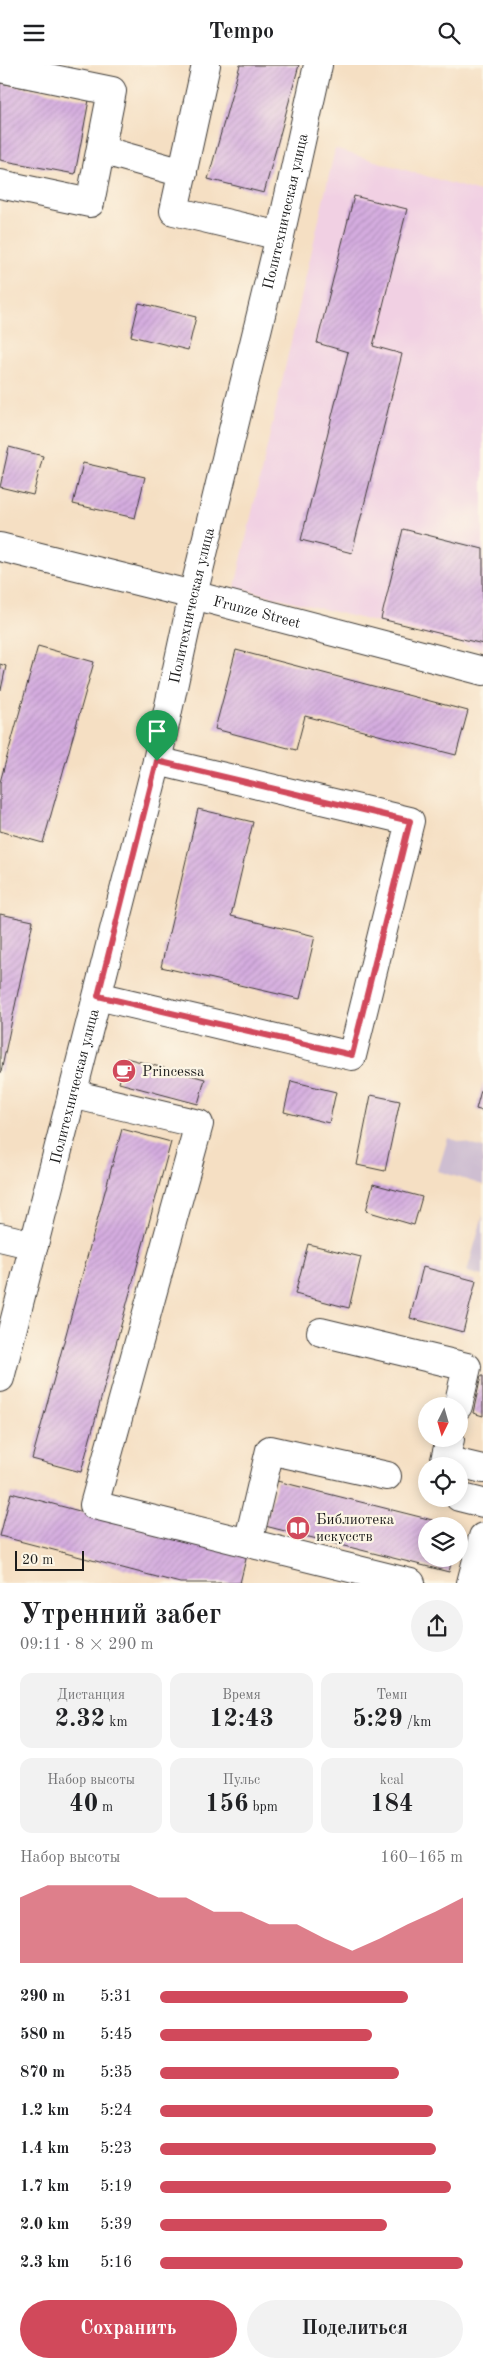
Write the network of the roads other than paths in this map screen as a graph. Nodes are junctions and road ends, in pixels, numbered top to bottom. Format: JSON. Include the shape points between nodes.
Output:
{"nodes":[{"id":1,"x":206,"y":65,"type":"edge"},
{"id":2,"x":318,"y":65,"type":"edge"},
{"id":3,"x":0,"y":68,"type":"edge"},
{"id":4,"x":101,"y":150,"type":"junction"},
{"id":5,"x":183,"y":173,"type":"junction"},
{"id":6,"x":0,"y":184,"type":"edge"},
{"id":7,"x":280,"y":235,"type":"junction"},
{"id":8,"x":0,"y":547,"type":"edge"},
{"id":9,"x":193,"y":595,"type":"junction"},
{"id":10,"x":483,"y":671,"type":"edge"},
{"id":11,"x":157,"y":761,"type":"junction"},
{"id":12,"x":98,"y":996,"type":"junction"},
{"id":13,"x":72,"y":1093,"type":"junction"},
{"id":14,"x":0,"y":1237,"type":"edge"},
{"id":15,"x":34,"y":1245,"type":"junction"},
{"id":16,"x":321,"y":1332,"type":"dead end"},
{"id":17,"x":0,"y":1377,"type":"edge"},
{"id":18,"x":460,"y":1397,"type":"edge"},
{"id":19,"x":448,"y":1447,"type":"edge"},
{"id":20,"x":483,"y":1469,"type":"edge"},
{"id":21,"x":388,"y":1476,"type":"dead end"},
{"id":22,"x":468,"y":1499,"type":"edge"},
{"id":23,"x":483,"y":1503,"type":"edge"},
{"id":24,"x":483,"y":1537,"type":"edge"},
{"id":25,"x":248,"y":1543,"type":"junction"},
{"id":26,"x":411,"y":1583,"type":"edge"},
{"id":27,"x":472,"y":1583,"type":"edge"}],
"edges":[{"from":1,"to":5,"type":"street"},
{"from":2,"to":7,"type":"street","name":"Политехническая улица"},
{"from":3,"to":4,"type":"street","via":[[112,91]]},
{"from":4,"to":5,"type":"street"},
{"from":4,"to":6,"type":"street","via":[[90,203]]},
{"from":5,"to":7,"type":"street","via":[[174,211]]},
{"from":7,"to":9,"type":"street","name":"Политехническая улица"},
{"from":8,"to":9,"type":"street","name":"Frunze Street"},
{"from":9,"to":10,"type":"street","name":"Frunze Street"},
{"from":9,"to":11,"type":"street","name":"Политехническая улица"},
{"from":11,"to":12,"type":"street","name":"Политехническая улица"},
{"from":11,"to":12,"type":"street","via":[[410,821],[352,1055]]},
{"from":12,"to":13,"type":"street","name":"Политехническая улица"},
{"from":13,"to":15,"type":"street","name":"Политехническая улица"},
{"from":13,"to":25,"type":"street","via":[[199,1124],[94,1505]]},
{"from":14,"to":15,"type":"street"},
{"from":15,"to":17,"type":"street","name":"Политехническая улица"},
{"from":16,"to":18,"type":"street","via":[[467,1367]]},
{"from":19,"to":20,"type":"street","via":[[445,1460]]},
{"from":21,"to":25,"type":"street","via":[[270,1450]]},
{"from":22,"to":23,"type":"street"},
{"from":24,"to":27,"type":"street"},
{"from":25,"to":26,"type":"street"}]}
